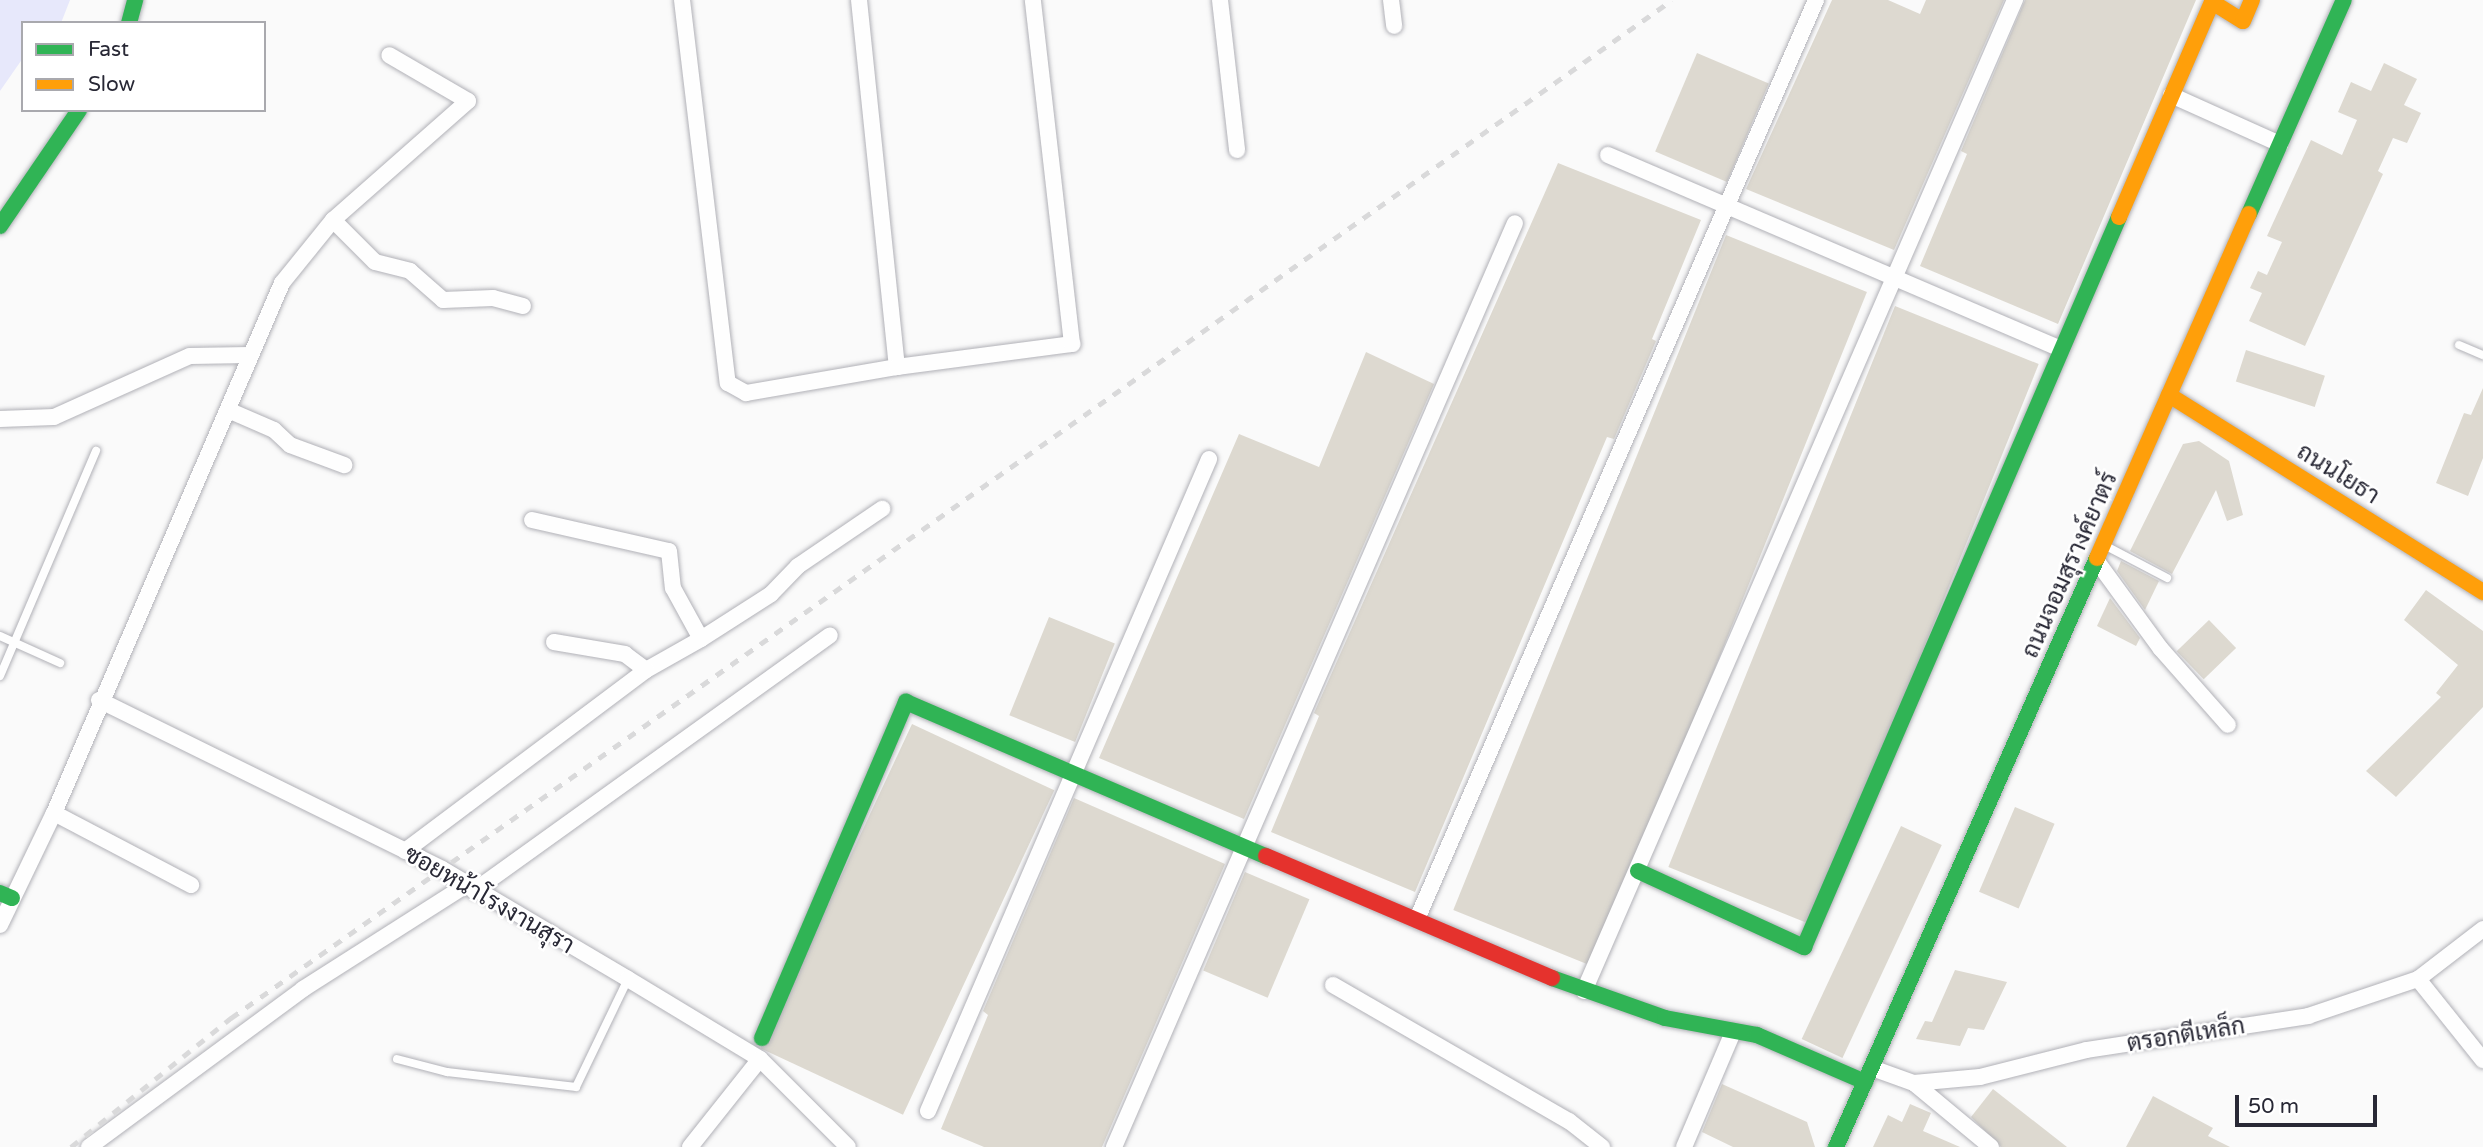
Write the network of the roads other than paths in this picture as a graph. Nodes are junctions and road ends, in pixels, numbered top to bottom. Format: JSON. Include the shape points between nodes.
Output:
{"nodes":[{"id":1,"x":135,"y":0,"type":"edge"},
{"id":2,"x":682,"y":0,"type":"edge"},
{"id":3,"x":859,"y":0,"type":"edge"},
{"id":4,"x":1033,"y":0,"type":"edge"},
{"id":5,"x":1220,"y":0,"type":"edge"},
{"id":6,"x":1391,"y":0,"type":"edge"},
{"id":7,"x":1816,"y":0,"type":"edge"},
{"id":8,"x":2015,"y":0,"type":"edge"},
{"id":9,"x":2252,"y":0,"type":"edge"},
{"id":10,"x":2344,"y":0,"type":"edge"},
{"id":11,"x":2211,"y":1,"type":"edge"},
{"id":12,"x":130,"y":21,"type":"edge"},
{"id":13,"x":1394,"y":26,"type":"dead end"},
{"id":14,"x":389,"y":55,"type":"dead end"},
{"id":15,"x":2171,"y":95,"type":"junction"},
{"id":16,"x":78,"y":112,"type":"edge"},
{"id":17,"x":2280,"y":144,"type":"junction"},
{"id":18,"x":1237,"y":150,"type":"dead end"},
{"id":19,"x":1608,"y":155,"type":"dead end"},
{"id":20,"x":1724,"y":209,"type":"junction"},
{"id":21,"x":333,"y":220,"type":"junction"},
{"id":22,"x":1515,"y":223,"type":"dead end"},
{"id":23,"x":0,"y":226,"type":"edge"},
{"id":24,"x":1893,"y":278,"type":"junction"},
{"id":25,"x":523,"y":306,"type":"dead end"},
{"id":26,"x":2459,"y":345,"type":"dead end"},
{"id":27,"x":2060,"y":349,"type":"junction"},
{"id":28,"x":249,"y":355,"type":"junction"},
{"id":29,"x":2483,"y":355,"type":"edge"},
{"id":30,"x":897,"y":367,"type":"junction"},
{"id":31,"x":2169,"y":395,"type":"junction"},
{"id":32,"x":228,"y":410,"type":"junction"},
{"id":33,"x":0,"y":419,"type":"edge"},
{"id":34,"x":96,"y":452,"type":"dead end"},
{"id":35,"x":1209,"y":460,"type":"dead end"},
{"id":36,"x":344,"y":465,"type":"dead end"},
{"id":37,"x":882,"y":509,"type":"dead end"},
{"id":38,"x":532,"y":520,"type":"dead end"},
{"id":39,"x":2103,"y":545,"type":"junction"},
{"id":40,"x":2096,"y":560,"type":"junction"},
{"id":41,"x":2167,"y":578,"type":"dead end"},
{"id":42,"x":2483,"y":593,"type":"edge"},
{"id":43,"x":830,"y":635,"type":"dead end"},
{"id":44,"x":0,"y":636,"type":"edge"},
{"id":45,"x":701,"y":639,"type":"junction"},
{"id":46,"x":554,"y":642,"type":"dead end"},
{"id":47,"x":15,"y":643,"type":"junction"},
{"id":48,"x":60,"y":663,"type":"dead end"},
{"id":49,"x":646,"y":670,"type":"junction"},
{"id":50,"x":0,"y":676,"type":"edge"},
{"id":51,"x":99,"y":700,"type":"junction"},
{"id":52,"x":2228,"y":725,"type":"dead end"},
{"id":53,"x":1074,"y":775,"type":"junction"},
{"id":54,"x":54,"y":813,"type":"junction"},
{"id":55,"x":1245,"y":848,"type":"junction"},
{"id":56,"x":405,"y":851,"type":"junction"},
{"id":57,"x":1638,"y":872,"type":"junction"},
{"id":58,"x":191,"y":885,"type":"dead end"},
{"id":59,"x":470,"y":888,"type":"junction"},
{"id":60,"x":6,"y":896,"type":"edge"},
{"id":61,"x":1417,"y":919,"type":"junction"},
{"id":62,"x":0,"y":925,"type":"edge"},
{"id":63,"x":2483,"y":929,"type":"edge"},
{"id":64,"x":628,"y":979,"type":"junction"},
{"id":65,"x":2418,"y":979,"type":"junction"},
{"id":66,"x":1334,"y":985,"type":"dead end"},
{"id":67,"x":1584,"y":991,"type":"junction"},
{"id":68,"x":1733,"y":1032,"type":"junction"},
{"id":69,"x":762,"y":1038,"type":"dead end"},
{"id":70,"x":397,"y":1059,"type":"dead end"},
{"id":71,"x":760,"y":1059,"type":"junction"},
{"id":72,"x":2483,"y":1060,"type":"edge"},
{"id":73,"x":1869,"y":1075,"type":"junction"},
{"id":74,"x":1914,"y":1083,"type":"junction"},
{"id":75,"x":928,"y":1111,"type":"dead end"},
{"id":76,"x":89,"y":1147,"type":"edge"},
{"id":77,"x":691,"y":1147,"type":"edge"},
{"id":78,"x":848,"y":1147,"type":"edge"},
{"id":79,"x":1114,"y":1147,"type":"edge"},
{"id":80,"x":1602,"y":1147,"type":"edge"},
{"id":81,"x":1684,"y":1147,"type":"edge"},
{"id":82,"x":1836,"y":1147,"type":"edge"},
{"id":83,"x":1991,"y":1147,"type":"edge"}],
"edges":[{"from":1,"to":12,"type":"street"},
{"from":2,"to":30,"type":"street","via":[[728,383],[746,393]]},
{"from":3,"to":30,"type":"street"},
{"from":4,"to":30,"type":"street","via":[[1072,344]]},
{"from":5,"to":18,"type":"street"},
{"from":6,"to":13,"type":"street"},
{"from":7,"to":20,"type":"street"},
{"from":8,"to":24,"type":"street"},
{"from":9,"to":11,"type":"street","via":[[2243,21]]},
{"from":10,"to":17,"type":"street","name":"ถนนจอมสุรางค์ยาตร์"},
{"from":11,"to":15,"type":"street"},
{"from":14,"to":21,"type":"street","via":[[468,101]]},
{"from":15,"to":17,"type":"street"},
{"from":15,"to":27,"type":"street"},
{"from":16,"to":23,"type":"street"},
{"from":17,"to":31,"type":"street","name":"ถนนจอมสุรางค์ยาตร์"},
{"from":19,"to":20,"type":"street"},
{"from":20,"to":24,"type":"street"},
{"from":20,"to":61,"type":"street"},
{"from":21,"to":25,"type":"street","via":[[375,262],[410,271],[443,300],[493,298]]},
{"from":21,"to":28,"type":"street","via":[[282,283]]},
{"from":22,"to":55,"type":"street"},
{"from":24,"to":27,"type":"street"},
{"from":24,"to":57,"type":"street"},
{"from":26,"to":29,"type":"lane"},
{"from":27,"to":57,"type":"street","via":[[1804,947]]},
{"from":28,"to":32,"type":"street"},
{"from":28,"to":33,"type":"street","via":[[190,356],[54,417]]},
{"from":31,"to":39,"type":"street","name":"ถนนจอมสุรางค์ยาตร์"},
{"from":31,"to":42,"type":"street","name":"ถนนโยธา"},
{"from":32,"to":36,"type":"street","via":[[274,430],[290,445]]},
{"from":32,"to":51,"type":"street"},
{"from":34,"to":47,"type":"lane"},
{"from":35,"to":53,"type":"street"},
{"from":37,"to":45,"type":"street","via":[[798,566],[771,594]]},
{"from":38,"to":45,"type":"street","via":[[670,551],[673,588]]},
{"from":39,"to":40,"type":"street","name":"ถนนจอมสุรางค์ยาตร์"},
{"from":39,"to":41,"type":"lane"},
{"from":40,"to":52,"type":"street","via":[[2161,649]]},
{"from":40,"to":73,"type":"street","name":"ถนนจอมสุรางค์ยาตร์"},
{"from":43,"to":59,"type":"street"},
{"from":44,"to":47,"type":"lane"},
{"from":45,"to":49,"type":"street"},
{"from":46,"to":49,"type":"street","via":[[625,654]]},
{"from":47,"to":48,"type":"lane"},
{"from":47,"to":50,"type":"lane"},
{"from":49,"to":56,"type":"street"},
{"from":51,"to":54,"type":"street"},
{"from":51,"to":56,"type":"street","name":"ซอยหน้าโรงงานสุรา"},
{"from":53,"to":55,"type":"street"},
{"from":53,"to":69,"type":"street","via":[[906,702]]},
{"from":53,"to":75,"type":"street"},
{"from":54,"to":58,"type":"street"},
{"from":54,"to":60,"type":"street"},
{"from":55,"to":61,"type":"street"},
{"from":55,"to":79,"type":"street"},
{"from":56,"to":59,"type":"street","name":"ซอยหน้าโรงงานสุรา"},
{"from":57,"to":67,"type":"street"},
{"from":59,"to":64,"type":"street","name":"ซอยหน้าโรงงานสุรา"},
{"from":59,"to":76,"type":"street","via":[[281,1004]]},
{"from":60,"to":62,"type":"street"},
{"from":61,"to":67,"type":"street"},
{"from":63,"to":65,"type":"street","name":"ตรอกตีเหล็ก"},
{"from":64,"to":70,"type":"lane","via":[[576,1087],[447,1072]]},
{"from":64,"to":71,"type":"street","name":"ซอยหน้าโรงงานสุรา"},
{"from":65,"to":72,"type":"street"},
{"from":65,"to":74,"type":"street","name":"ตรอกตีเหล็ก","via":[[2308,1016],[2087,1050],[1980,1077]]},
{"from":66,"to":80,"type":"street","via":[[1569,1121]]},
{"from":67,"to":68,"type":"street","via":[[1665,1018]]},
{"from":68,"to":73,"type":"street","via":[[1757,1035]]},
{"from":68,"to":81,"type":"street"},
{"from":71,"to":77,"type":"street"},
{"from":71,"to":78,"type":"street","name":"ซอยหน้าโรงงานสุรา"},
{"from":73,"to":74,"type":"street","name":"ตรอกตีเหล็ก"},
{"from":73,"to":82,"type":"street","name":"ถนนจอมสุรางค์ยาตร์"},
{"from":74,"to":83,"type":"street"}]}
